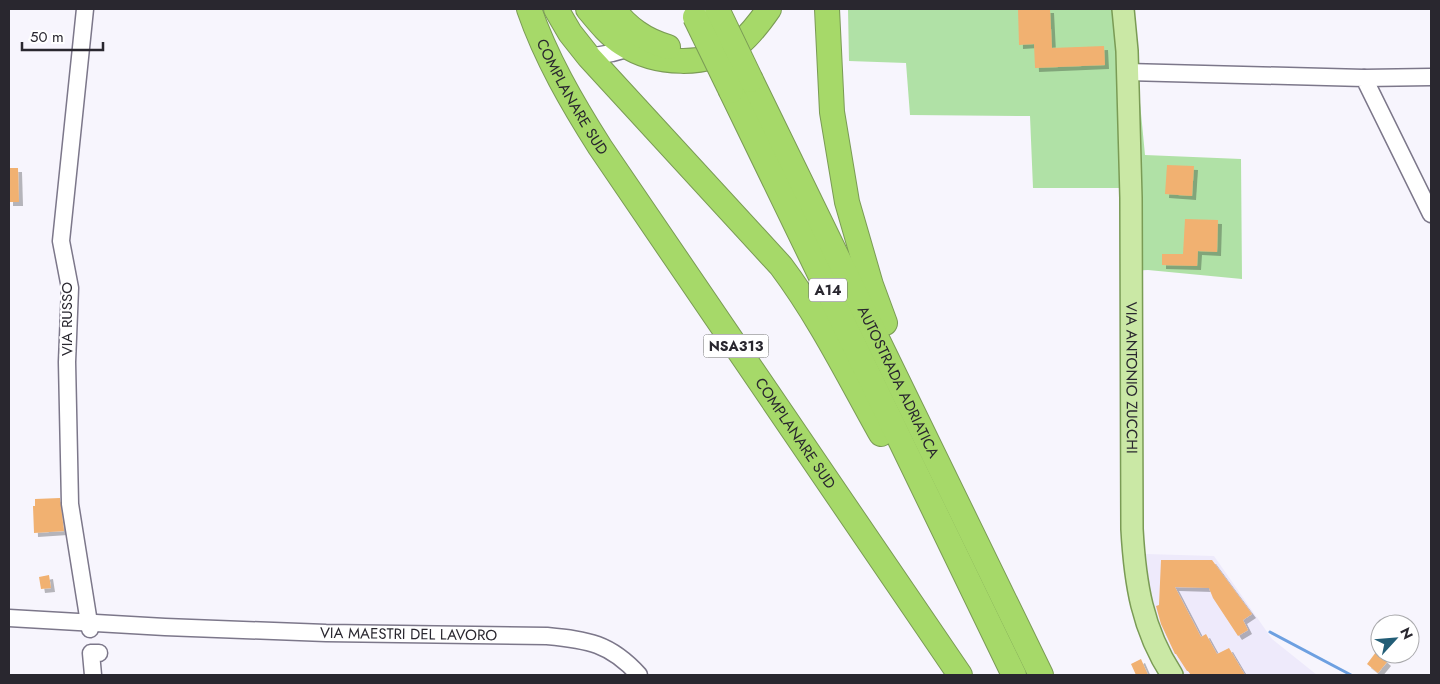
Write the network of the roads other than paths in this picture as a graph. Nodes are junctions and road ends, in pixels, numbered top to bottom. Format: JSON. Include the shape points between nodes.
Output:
{"nodes":[{"id":1,"x":85,"y":9,"type":"edge"},
{"id":2,"x":529,"y":9,"type":"edge"},
{"id":3,"x":556,"y":9,"type":"edge"},
{"id":4,"x":588,"y":9,"type":"edge"},
{"id":5,"x":613,"y":9,"type":"edge"},
{"id":6,"x":753,"y":9,"type":"edge"},
{"id":7,"x":769,"y":9,"type":"edge"},
{"id":8,"x":827,"y":9,"type":"edge"},
{"id":9,"x":1123,"y":9,"type":"edge"},
{"id":10,"x":701,"y":11,"type":"edge"},
{"id":11,"x":630,"y":48,"type":"junction"},
{"id":12,"x":589,"y":57,"type":"junction"},
{"id":13,"x":1127,"y":72,"type":"junction"},
{"id":14,"x":1364,"y":78,"type":"junction"},
{"id":15,"x":1431,"y":78,"type":"edge"},
{"id":16,"x":741,"y":85,"type":"junction"},
{"id":17,"x":1431,"y":214,"type":"edge"},
{"id":18,"x":914,"y":414,"type":"junction"},
{"id":19,"x":924,"y":490,"type":"junction"},
{"id":20,"x":11,"y":618,"type":"edge"},
{"id":21,"x":89,"y":625,"type":"junction"},
{"id":22,"x":98,"y":653,"type":"dead end"},
{"id":23,"x":93,"y":675,"type":"edge"},
{"id":24,"x":639,"y":675,"type":"edge"},
{"id":25,"x":960,"y":675,"type":"edge"},
{"id":26,"x":1014,"y":675,"type":"edge"},
{"id":27,"x":1041,"y":675,"type":"edge"},
{"id":28,"x":1172,"y":675,"type":"edge"}],
"edges":[{"from":1,"to":21,"type":"street","name":"VIA RUSSO","via":[[62,241],[70,288],[67,362],[70,504]]},
{"from":2,"to":25,"type":"highway","name":"COMPLANARE SUD","number":"NSA313","via":[[550,61],[600,147]]},
{"from":3,"to":12,"type":"highway"},
{"from":4,"to":11,"type":"highway","via":[[610,34]]},
{"from":5,"to":6,"type":"highway","via":[[644,38],[684,49],[722,39]]},
{"from":7,"to":11,"type":"highway","via":[[738,45],[716,55],[675,61],[650,57]]},
{"from":8,"to":18,"type":"highway","via":[[832,112],[848,202],[871,285],[905,369]]},
{"from":9,"to":13,"type":"main road","name":"VIA ANTONIO ZUCCHI"},
{"from":10,"to":16,"type":"highway","name":"AUTOSTRADA ADRIATICA","number":"A14","bridge":true},
{"from":11,"to":12,"type":"street"},
{"from":12,"to":19,"type":"highway","via":[[781,266],[807,301],[882,436]]},
{"from":13,"to":14,"type":"street"},
{"from":13,"to":28,"type":"main road","name":"VIA ANTONIO ZUCCHI","via":[[1133,559],[1146,623]]},
{"from":14,"to":15,"type":"street"},
{"from":14,"to":17,"type":"street"},
{"from":16,"to":18,"type":"highway","name":"AUTOSTRADA ADRIATICA","number":"A14"},
{"from":16,"to":19,"type":"highway","name":"AUTOSTRADA ADRIATICA","number":"A14"},
{"from":18,"to":27,"type":"highway","name":"AUTOSTRADA ADRIATICA","number":"A14"},
{"from":19,"to":26,"type":"highway","name":"AUTOSTRADA ADRIATICA","number":"A14"},
{"from":20,"to":21,"type":"street","name":"VIA MAESTRI DEL LAVORO"},
{"from":21,"to":24,"type":"street","name":"VIA MAESTRI DEL LAVORO","via":[[547,636],[584,640],[603,646]]},
{"from":22,"to":23,"type":"street","via":[[91,653]]}]}
